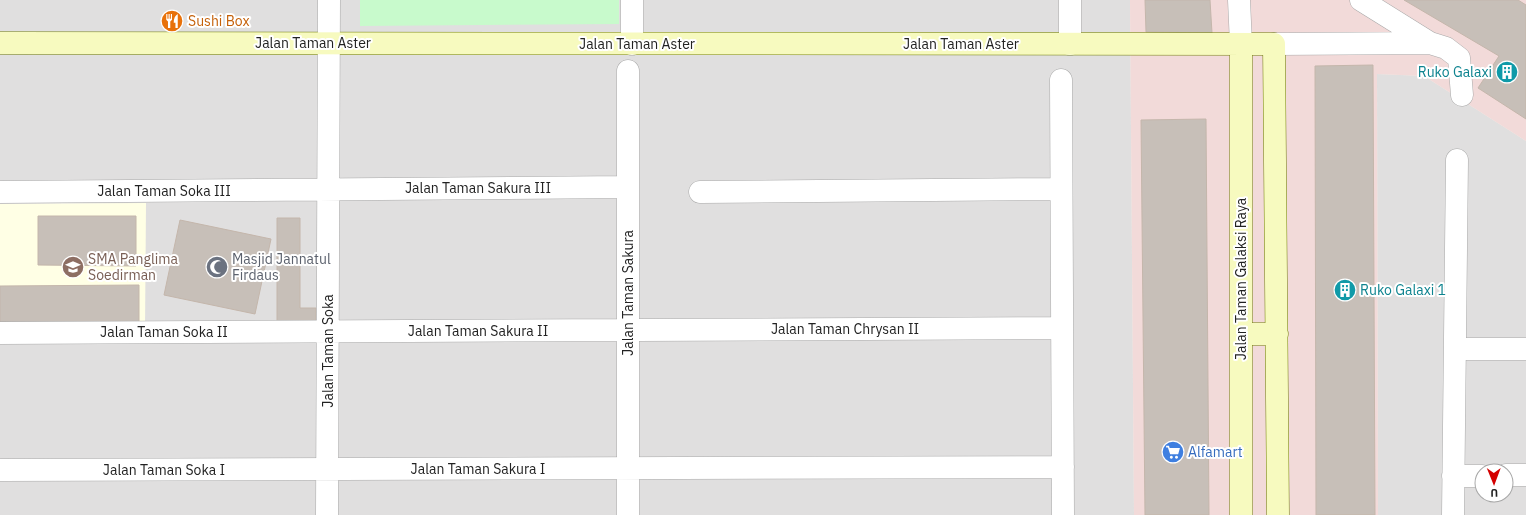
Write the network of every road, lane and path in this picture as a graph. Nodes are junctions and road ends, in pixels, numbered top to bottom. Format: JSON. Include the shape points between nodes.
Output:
{"nodes":[{"id":1,"x":329,"y":0,"type":"edge"},
{"id":2,"x":632,"y":0,"type":"edge"},
{"id":3,"x":1070,"y":0,"type":"edge"},
{"id":4,"x":1239,"y":0,"type":"edge"},
{"id":5,"x":1361,"y":0,"type":"edge"},
{"id":6,"x":0,"y":43,"type":"edge"},
{"id":7,"x":329,"y":43,"type":"junction"},
{"id":8,"x":1430,"y":43,"type":"junction"},
{"id":9,"x":632,"y":44,"type":"junction"},
{"id":10,"x":1070,"y":44,"type":"junction"},
{"id":11,"x":1241,"y":44,"type":"junction"},
{"id":12,"x":1274,"y":44,"type":"junction"},
{"id":13,"x":628,"y":70,"type":"dead end"},
{"id":14,"x":1061,"y":80,"type":"dead end"},
{"id":15,"x":1462,"y":95,"type":"dead end"},
{"id":16,"x":1457,"y":160,"type":"dead end"},
{"id":17,"x":628,"y":187,"type":"junction"},
{"id":18,"x":1062,"y":189,"type":"junction"},
{"id":19,"x":328,"y":190,"type":"junction"},
{"id":20,"x":0,"y":192,"type":"edge"},
{"id":21,"x":700,"y":192,"type":"dead end"},
{"id":22,"x":1062,"y":328,"type":"junction"},
{"id":23,"x":628,"y":330,"type":"junction"},
{"id":24,"x":328,"y":331,"type":"junction"},
{"id":25,"x":0,"y":333,"type":"edge"},
{"id":26,"x":1241,"y":334,"type":"junction"},
{"id":27,"x":1277,"y":334,"type":"junction"},
{"id":28,"x":1455,"y":349,"type":"junction"},
{"id":29,"x":1526,"y":349,"type":"edge"},
{"id":30,"x":1063,"y":467,"type":"junction"},
{"id":31,"x":628,"y":468,"type":"junction"},
{"id":32,"x":0,"y":470,"type":"edge"},
{"id":33,"x":328,"y":470,"type":"junction"},
{"id":34,"x":1526,"y":475,"type":"edge"},
{"id":35,"x":1453,"y":476,"type":"junction"},
{"id":36,"x":1474,"y":476,"type":"edge"},
{"id":37,"x":1514,"y":476,"type":"edge"},
{"id":38,"x":327,"y":515,"type":"edge"},
{"id":39,"x":628,"y":515,"type":"edge"},
{"id":40,"x":1063,"y":515,"type":"edge"},
{"id":41,"x":1241,"y":515,"type":"edge"},
{"id":42,"x":1278,"y":515,"type":"edge"},
{"id":43,"x":1453,"y":515,"type":"edge"}],
"edges":[{"from":1,"to":7,"type":"street","name":"Jalan Taman Soka"},
{"from":2,"to":9,"type":"street"},
{"from":3,"to":10,"type":"street"},
{"from":4,"to":11,"type":"street"},
{"from":5,"to":8,"type":"street"},
{"from":6,"to":7,"type":"main road","name":"Jalan Taman Aster"},
{"from":7,"to":9,"type":"main road","name":"Jalan Taman Aster"},
{"from":7,"to":19,"type":"street","name":"Jalan Taman Soka"},
{"from":8,"to":12,"type":"street"},
{"from":8,"to":15,"type":"street","via":[[1446,48],[1459,58]]},
{"from":9,"to":10,"type":"main road","name":"Jalan Taman Aster"},
{"from":10,"to":11,"type":"main road","name":"Jalan Taman Aster"},
{"from":11,"to":12,"type":"main road","name":"Jalan Taman Aster"},
{"from":11,"to":26,"type":"main road","name":"Jalan Taman Galaksi Raya"},
{"from":12,"to":27,"type":"main road"},
{"from":13,"to":17,"type":"street","name":"Jalan Taman Sakura"},
{"from":14,"to":18,"type":"street"},
{"from":16,"to":28,"type":"street"},
{"from":17,"to":19,"type":"street","name":"Jalan Taman Sakura III"},
{"from":17,"to":23,"type":"street","name":"Jalan Taman Sakura"},
{"from":18,"to":21,"type":"street"},
{"from":18,"to":22,"type":"street"},
{"from":19,"to":20,"type":"street","name":"Jalan Taman Soka III"},
{"from":19,"to":24,"type":"street","name":"Jalan Taman Soka"},
{"from":22,"to":23,"type":"street","name":"Jalan Taman Chrysan II"},
{"from":22,"to":30,"type":"street"},
{"from":23,"to":24,"type":"street","name":"Jalan Taman Sakura II"},
{"from":23,"to":31,"type":"street","name":"Jalan Taman Sakura"},
{"from":24,"to":25,"type":"street","name":"Jalan Taman Soka II"},
{"from":24,"to":33,"type":"street","name":"Jalan Taman Soka"},
{"from":26,"to":27,"type":"main road"},
{"from":26,"to":41,"type":"main road","name":"Jalan Taman Galaksi Raya"},
{"from":27,"to":42,"type":"main road"},
{"from":28,"to":29,"type":"street"},
{"from":28,"to":35,"type":"street"},
{"from":30,"to":31,"type":"street","name":"Jalan Taman Sakura I"},
{"from":30,"to":40,"type":"street"},
{"from":31,"to":33,"type":"street","name":"Jalan Taman Sakura I"},
{"from":31,"to":39,"type":"street","name":"Jalan Taman Sakura"},
{"from":32,"to":33,"type":"street","name":"Jalan Taman Soka I"},
{"from":33,"to":38,"type":"street","name":"Jalan Taman Soka"},
{"from":34,"to":37,"type":"street"},
{"from":35,"to":36,"type":"street"},
{"from":35,"to":43,"type":"street"}]}
